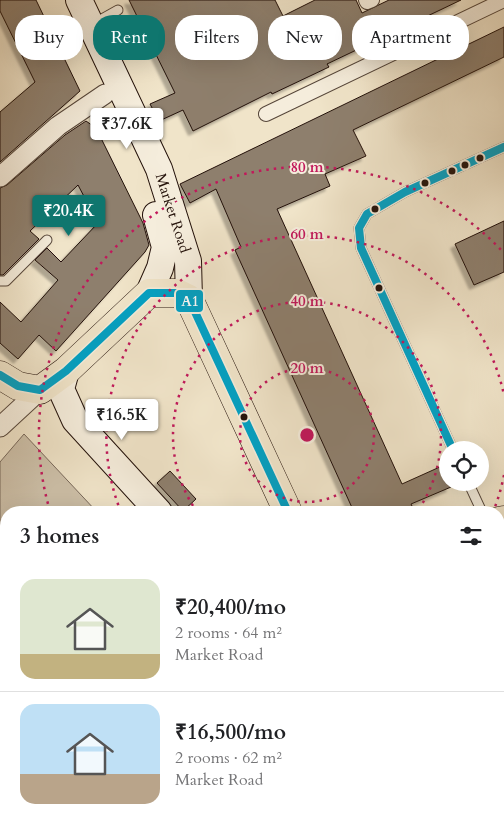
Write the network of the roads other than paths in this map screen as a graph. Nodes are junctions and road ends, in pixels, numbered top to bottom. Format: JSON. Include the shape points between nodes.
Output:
{"nodes":[{"id":1,"x":60,"y":0,"type":"edge"},
{"id":2,"x":79,"y":0,"type":"edge"},
{"id":3,"x":504,"y":0,"type":"edge"},
{"id":4,"x":118,"y":10,"type":"dead end"},
{"id":5,"x":91,"y":25,"type":"junction"},
{"id":6,"x":105,"y":94,"type":"junction"},
{"id":7,"x":266,"y":114,"type":"dead end"},
{"id":8,"x":504,"y":147,"type":"edge"},
{"id":9,"x":0,"y":177,"type":"edge"},
{"id":10,"x":47,"y":240,"type":"dead end"},
{"id":11,"x":0,"y":281,"type":"edge"},
{"id":12,"x":149,"y":292,"type":"junction"},
{"id":13,"x":189,"y":299,"type":"junction"},
{"id":14,"x":66,"y":372,"type":"junction"},
{"id":15,"x":0,"y":374,"type":"edge"},
{"id":16,"x":40,"y":390,"type":"junction"},
{"id":17,"x":0,"y":428,"type":"edge"},
{"id":18,"x":449,"y":441,"type":"edge"},
{"id":19,"x":472,"y":491,"type":"edge"},
{"id":20,"x":154,"y":506,"type":"edge"},
{"id":21,"x":285,"y":506,"type":"edge"},
{"id":22,"x":479,"y":506,"type":"edge"}],
"edges":[{"from":1,"to":6,"type":"main road","name":"Market Road"},
{"from":2,"to":5,"type":"main road","name":"Market Road"},
{"from":3,"to":7,"type":"street"},
{"from":4,"to":5,"type":"lane"},
{"from":5,"to":13,"type":"main road","name":"Market Road","via":[[159,169],[188,261]]},
{"from":6,"to":9,"type":"street","via":[[58,126]]},
{"from":6,"to":12,"type":"main road","name":"Market Road","via":[[145,175],[165,247]]},
{"from":8,"to":18,"type":"lane","via":[[405,192],[367,214],[359,228],[361,248]]},
{"from":10,"to":11,"type":"lane","via":[[6,282]]},
{"from":12,"to":13,"type":"main road","via":[[177,293]]},
{"from":12,"to":14,"type":"main road"},
{"from":13,"to":21,"type":"main road","name":"Market Road"},
{"from":14,"to":16,"type":"main road"},
{"from":14,"to":20,"type":"main road","via":[[61,389],[75,420]]},
{"from":15,"to":16,"type":"main road","via":[[18,386]]},
{"from":16,"to":17,"type":"street"},
{"from":19,"to":22,"type":"lane"}]}
